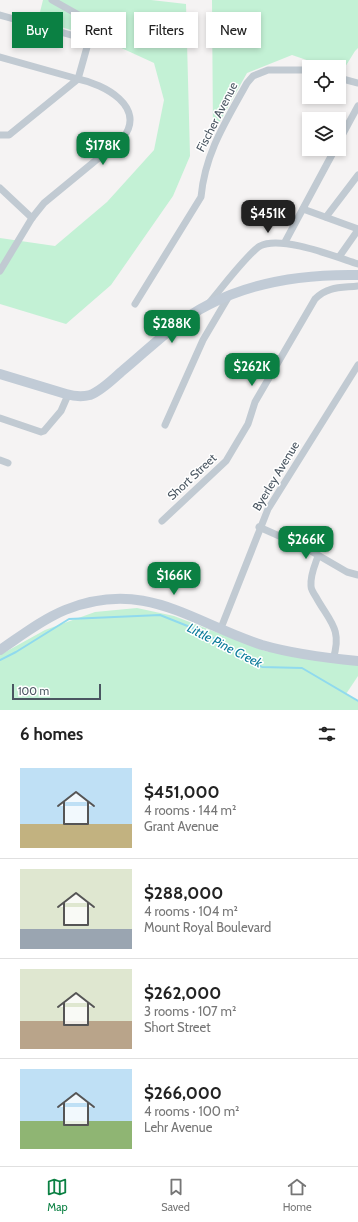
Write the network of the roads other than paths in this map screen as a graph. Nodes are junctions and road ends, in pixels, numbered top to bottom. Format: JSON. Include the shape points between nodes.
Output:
{"nodes":[{"id":1,"x":52,"y":0,"type":"edge"},
{"id":2,"x":72,"y":12,"type":"edge"},
{"id":3,"x":0,"y":14,"type":"edge"},
{"id":4,"x":71,"y":35,"type":"edge"},
{"id":5,"x":87,"y":48,"type":"edge"},
{"id":6,"x":0,"y":57,"type":"edge"},
{"id":7,"x":302,"y":70,"type":"edge"},
{"id":8,"x":78,"y":79,"type":"junction"},
{"id":9,"x":346,"y":80,"type":"edge"},
{"id":10,"x":358,"y":83,"type":"edge"},
{"id":11,"x":358,"y":106,"type":"edge"},
{"id":12,"x":346,"y":129,"type":"edge"},
{"id":13,"x":0,"y":135,"type":"edge"},
{"id":14,"x":331,"y":156,"type":"edge"},
{"id":15,"x":358,"y":175,"type":"edge"},
{"id":16,"x":0,"y":188,"type":"edge"},
{"id":17,"x":303,"y":209,"type":"junction"},
{"id":18,"x":326,"y":217,"type":"junction"},
{"id":19,"x":32,"y":218,"type":"junction"},
{"id":20,"x":358,"y":230,"type":"edge"},
{"id":21,"x":285,"y":242,"type":"junction"},
{"id":22,"x":338,"y":257,"type":"junction"},
{"id":23,"x":358,"y":264,"type":"edge"},
{"id":24,"x":0,"y":271,"type":"edge"},
{"id":25,"x":358,"y":275,"type":"edge"},
{"id":26,"x":358,"y":286,"type":"edge"},
{"id":27,"x":229,"y":296,"type":"junction"},
{"id":28,"x":135,"y":304,"type":"dead end"},
{"id":29,"x":207,"y":305,"type":"junction"},
{"id":30,"x":358,"y":366,"type":"edge"},
{"id":31,"x":0,"y":374,"type":"edge"},
{"id":32,"x":68,"y":395,"type":"junction"},
{"id":33,"x":0,"y":418,"type":"edge"},
{"id":34,"x":164,"y":425,"type":"dead end"},
{"id":35,"x":0,"y":460,"type":"edge"},
{"id":36,"x":8,"y":463,"type":"dead end"},
{"id":37,"x":162,"y":521,"type":"dead end"},
{"id":38,"x":259,"y":527,"type":"junction"},
{"id":39,"x":318,"y":556,"type":"junction"},
{"id":40,"x":358,"y":575,"type":"edge"},
{"id":41,"x":221,"y":628,"type":"junction"},
{"id":42,"x":0,"y":650,"type":"edge"},
{"id":43,"x":333,"y":659,"type":"junction"},
{"id":44,"x":358,"y":661,"type":"edge"}],
"edges":[{"from":1,"to":2,"type":"street"},
{"from":3,"to":4,"type":"street"},
{"from":5,"to":8,"type":"street"},
{"from":6,"to":8,"type":"street"},
{"from":7,"to":28,"type":"street","name":"Fischer Avenue","via":[[268,70],[253,76],[247,83],[209,155],[201,197]]},
{"from":8,"to":13,"type":"street","via":[[9,135]]},
{"from":8,"to":19,"type":"street","via":[[106,88],[116,96],[126,106],[130,129],[123,138],[44,203]]},
{"from":9,"to":10,"type":"street"},
{"from":11,"to":12,"type":"street"},
{"from":14,"to":17,"type":"street"},
{"from":15,"to":18,"type":"street"},
{"from":16,"to":19,"type":"street"},
{"from":17,"to":18,"type":"street"},
{"from":17,"to":21,"type":"street"},
{"from":18,"to":20,"type":"street"},
{"from":19,"to":24,"type":"street"},
{"from":20,"to":22,"type":"street"},
{"from":21,"to":22,"type":"street"},
{"from":21,"to":29,"type":"street","via":[[261,246]]},
{"from":22,"to":23,"type":"street"},
{"from":25,"to":27,"type":"main road","via":[[292,278]]},
{"from":26,"to":37,"type":"street","name":"Short Street","via":[[330,289],[315,299],[255,402],[248,424],[226,461]]},
{"from":27,"to":29,"type":"main road"},
{"from":27,"to":34,"type":"street","via":[[203,340]]},
{"from":29,"to":32,"type":"main road","via":[[98,391],[84,396]]},
{"from":30,"to":38,"type":"street","name":"Byerley Avenue"},
{"from":31,"to":32,"type":"main road"},
{"from":32,"to":33,"type":"street","via":[[61,411],[44,431]]},
{"from":35,"to":36,"type":"street"},
{"from":38,"to":39,"type":"street"},
{"from":38,"to":41,"type":"street","name":"Byerley Avenue"},
{"from":39,"to":40,"type":"street","via":[[347,572]]},
{"from":39,"to":43,"type":"street","via":[[312,572],[311,586],[336,632],[337,647]]},
{"from":41,"to":42,"type":"main road","via":[[163,605],[134,600],[103,600],[76,606],[54,615]]},
{"from":41,"to":43,"type":"main road","via":[[244,639],[274,648]]},
{"from":43,"to":44,"type":"main road"}]}
